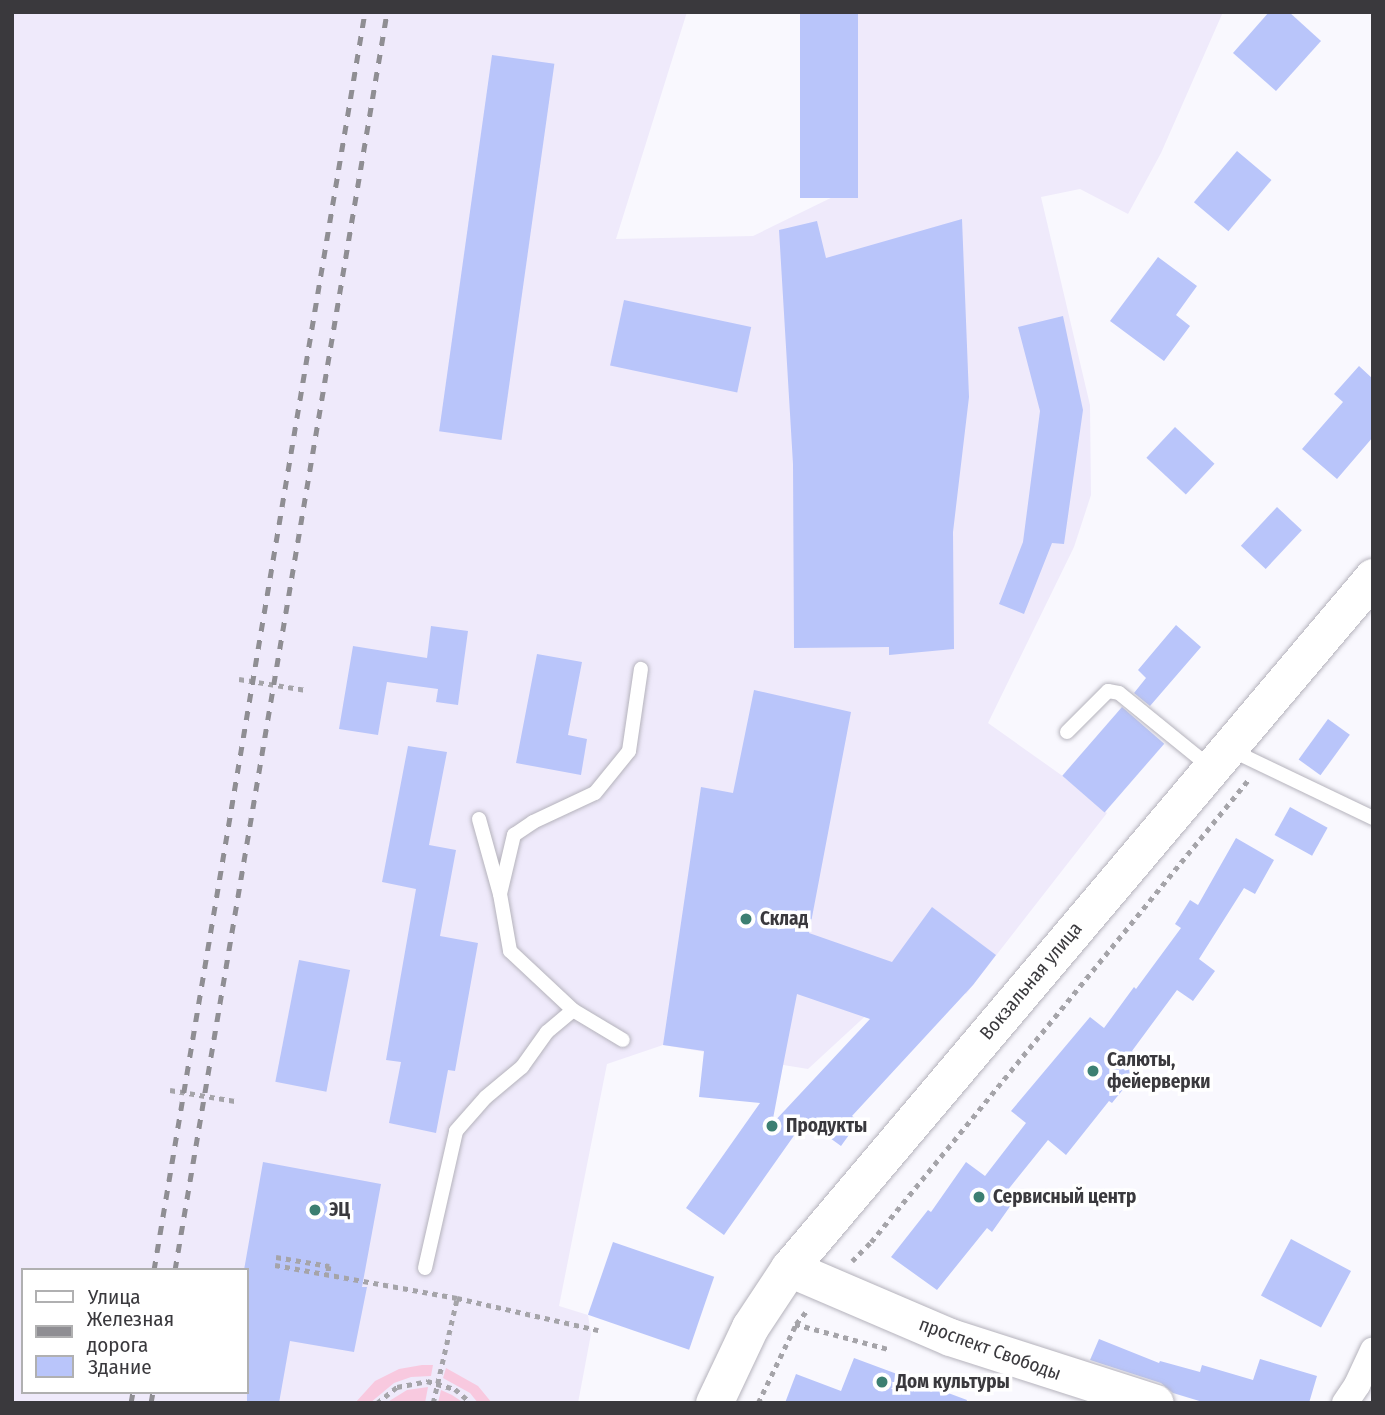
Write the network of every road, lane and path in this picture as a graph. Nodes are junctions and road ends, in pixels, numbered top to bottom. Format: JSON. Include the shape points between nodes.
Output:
{"nodes":[{"id":1,"x":1369,"y":588,"type":"edge"},
{"id":2,"x":641,"y":669,"type":"dead end"},
{"id":3,"x":239,"y":679,"type":"dead end"},
{"id":4,"x":306,"y":690,"type":"dead end"},
{"id":5,"x":1068,"y":732,"type":"dead end"},
{"id":6,"x":1220,"y":758,"type":"junction"},
{"id":7,"x":1263,"y":763,"type":"junction"},
{"id":8,"x":1373,"y":818,"type":"edge"},
{"id":9,"x":479,"y":819,"type":"dead end"},
{"id":10,"x":500,"y":894,"type":"junction"},
{"id":11,"x":573,"y":1010,"type":"junction"},
{"id":12,"x":623,"y":1040,"type":"dead end"},
{"id":13,"x":170,"y":1090,"type":"dead end"},
{"id":14,"x":235,"y":1101,"type":"dead end"},
{"id":15,"x":276,"y":1257,"type":"dead end"},
{"id":16,"x":275,"y":1265,"type":"dead end"},
{"id":17,"x":425,"y":1268,"type":"dead end"},
{"id":18,"x":789,"y":1268,"type":"junction"},
{"id":19,"x":328,"y":1275,"type":"junction"},
{"id":20,"x":828,"y":1285,"type":"junction"},
{"id":21,"x":457,"y":1298,"type":"junction"},
{"id":22,"x":796,"y":1324,"type":"junction"},
{"id":23,"x":750,"y":1326,"type":"junction"},
{"id":24,"x":598,"y":1329,"type":"dead end"},
{"id":25,"x":891,"y":1350,"type":"dead end"},
{"id":26,"x":1373,"y":1350,"type":"edge"},
{"id":27,"x":437,"y":1382,"type":"junction"},
{"id":28,"x":377,"y":1403,"type":"edge"},
{"id":29,"x":433,"y":1403,"type":"edge"},
{"id":30,"x":471,"y":1403,"type":"edge"},
{"id":31,"x":714,"y":1403,"type":"edge"},
{"id":32,"x":758,"y":1403,"type":"edge"},
{"id":33,"x":1155,"y":1403,"type":"edge"},
{"id":34,"x":1345,"y":1403,"type":"edge"}],
"edges":[{"from":1,"to":6,"type":"main road","name":"Вокзальная улица"},
{"from":2,"to":10,"type":"lane","via":[[629,751],[595,793],[514,835]]},
{"from":3,"to":4,"type":"path"},
{"from":5,"to":6,"type":"lane","via":[[1108,691],[1119,693]]},
{"from":6,"to":7,"type":"lane"},
{"from":6,"to":18,"type":"main road","name":"Вокзальная улица"},
{"from":7,"to":8,"type":"lane"},
{"from":7,"to":20,"type":"path","via":[[871,1242]]},
{"from":9,"to":10,"type":"lane"},
{"from":10,"to":11,"type":"lane","via":[[510,951]]},
{"from":11,"to":12,"type":"lane"},
{"from":11,"to":17,"type":"lane","via":[[456,1131]]},
{"from":13,"to":14,"type":"path"},
{"from":15,"to":19,"type":"path","via":[[329,1266]]},
{"from":16,"to":19,"type":"path"},
{"from":18,"to":20,"type":"main road","name":"проспект Свободы"},
{"from":18,"to":23,"type":"main road","name":"Вокзальная улица"},
{"from":19,"to":21,"type":"path"},
{"from":20,"to":22,"type":"path"},
{"from":20,"to":33,"type":"main road","name":"проспект Свободы","via":[[950,1337]]},
{"from":21,"to":24,"type":"path"},
{"from":21,"to":27,"type":"path"},
{"from":22,"to":23,"type":"path"},
{"from":22,"to":25,"type":"path"},
{"from":22,"to":32,"type":"path"},
{"from":23,"to":31,"type":"main road","name":"Вокзальная улица"},
{"from":26,"to":34,"type":"street"},
{"from":27,"to":28,"type":"path","via":[[397,1387]]},
{"from":27,"to":29,"type":"path"},
{"from":27,"to":30,"type":"path","via":[[455,1389]]}]}
